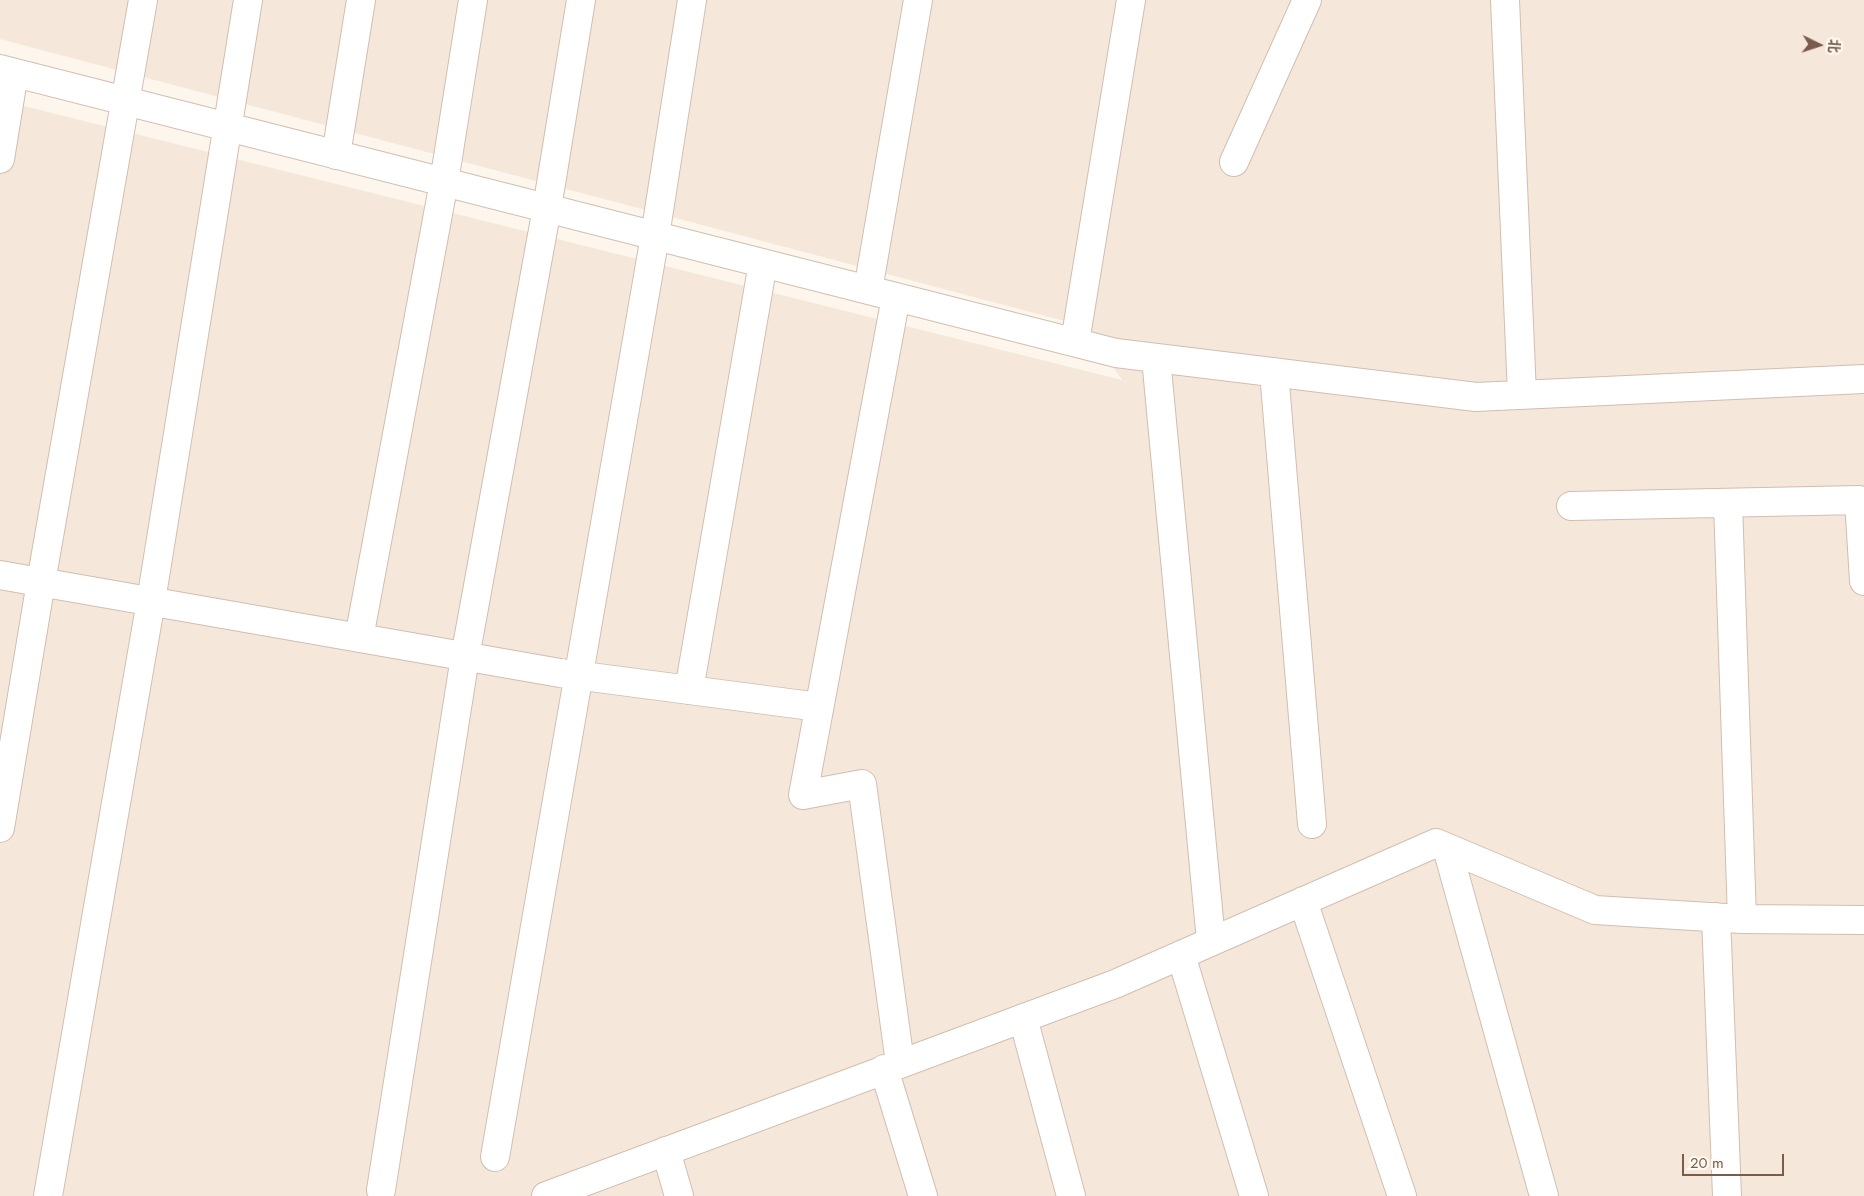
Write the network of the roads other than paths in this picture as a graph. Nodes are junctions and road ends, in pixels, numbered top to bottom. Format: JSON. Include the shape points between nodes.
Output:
{"nodes":[{"id":1,"x":143,"y":0,"type":"edge"},
{"id":2,"x":248,"y":0,"type":"edge"},
{"id":3,"x":361,"y":0,"type":"edge"},
{"id":4,"x":473,"y":0,"type":"edge"},
{"id":5,"x":581,"y":0,"type":"edge"},
{"id":6,"x":692,"y":0,"type":"edge"},
{"id":7,"x":918,"y":0,"type":"edge"},
{"id":8,"x":1131,"y":0,"type":"edge"},
{"id":9,"x":1307,"y":0,"type":"edge"},
{"id":10,"x":1506,"y":0,"type":"edge"},
{"id":11,"x":7,"y":71,"type":"edge"},
{"id":12,"x":126,"y":101,"type":"junction"},
{"id":13,"x":229,"y":128,"type":"junction"},
{"id":14,"x":336,"y":155,"type":"junction"},
{"id":15,"x":0,"y":158,"type":"edge"},
{"id":16,"x":1234,"y":162,"type":"dead end"},
{"id":17,"x":444,"y":182,"type":"junction"},
{"id":18,"x":547,"y":208,"type":"junction"},
{"id":19,"x":655,"y":236,"type":"junction"},
{"id":20,"x":762,"y":263,"type":"junction"},
{"id":21,"x":868,"y":290,"type":"junction"},
{"id":22,"x":896,"y":297,"type":"junction"},
{"id":23,"x":1075,"y":342,"type":"junction"},
{"id":24,"x":1156,"y":358,"type":"junction"},
{"id":25,"x":1274,"y":372,"type":"junction"},
{"id":26,"x":1864,"y":379,"type":"edge"},
{"id":27,"x":1522,"y":394,"type":"junction"},
{"id":28,"x":1728,"y":503,"type":"junction"},
{"id":29,"x":1571,"y":506,"type":"dead end"},
{"id":30,"x":0,"y":575,"type":"edge"},
{"id":31,"x":1864,"y":581,"type":"edge"},
{"id":32,"x":41,"y":582,"type":"junction"},
{"id":33,"x":151,"y":601,"type":"junction"},
{"id":34,"x":359,"y":638,"type":"junction"},
{"id":35,"x":465,"y":657,"type":"junction"},
{"id":36,"x":578,"y":676,"type":"junction"},
{"id":37,"x":689,"y":690,"type":"junction"},
{"id":38,"x":818,"y":707,"type":"junction"},
{"id":39,"x":1312,"y":824,"type":"dead end"},
{"id":40,"x":0,"y":828,"type":"edge"},
{"id":41,"x":1447,"y":848,"type":"junction"},
{"id":42,"x":1303,"y":901,"type":"junction"},
{"id":43,"x":1729,"y":918,"type":"junction"},
{"id":44,"x":1864,"y":920,"type":"edge"},
{"id":45,"x":1211,"y":942,"type":"junction"},
{"id":46,"x":1181,"y":955,"type":"junction"},
{"id":47,"x":1023,"y":1018,"type":"junction"},
{"id":48,"x":892,"y":1066,"type":"junction"},
{"id":49,"x":666,"y":1150,"type":"junction"},
{"id":50,"x":495,"y":1157,"type":"dead end"},
{"id":51,"x":381,"y":1190,"type":"dead end"},
{"id":52,"x":48,"y":1196,"type":"edge"},
{"id":53,"x":546,"y":1196,"type":"edge"},
{"id":54,"x":679,"y":1196,"type":"edge"},
{"id":55,"x":923,"y":1196,"type":"edge"},
{"id":56,"x":1070,"y":1196,"type":"edge"},
{"id":57,"x":1254,"y":1196,"type":"edge"},
{"id":58,"x":1402,"y":1196,"type":"edge"},
{"id":59,"x":1544,"y":1196,"type":"edge"},
{"id":60,"x":1727,"y":1196,"type":"edge"}],
"edges":[{"from":1,"to":12,"type":"street"},
{"from":2,"to":13,"type":"street"},
{"from":3,"to":14,"type":"street"},
{"from":4,"to":17,"type":"street"},
{"from":5,"to":18,"type":"street"},
{"from":6,"to":19,"type":"street"},
{"from":7,"to":21,"type":"street"},
{"from":8,"to":23,"type":"street"},
{"from":9,"to":16,"type":"street"},
{"from":10,"to":27,"type":"street"},
{"from":11,"to":12,"type":"street"},
{"from":11,"to":15,"type":"street"},
{"from":12,"to":13,"type":"street"},
{"from":12,"to":32,"type":"street"},
{"from":13,"to":14,"type":"street"},
{"from":13,"to":33,"type":"street"},
{"from":14,"to":17,"type":"street"},
{"from":17,"to":18,"type":"street"},
{"from":17,"to":34,"type":"street"},
{"from":18,"to":19,"type":"street"},
{"from":18,"to":35,"type":"street"},
{"from":19,"to":20,"type":"street"},
{"from":19,"to":36,"type":"street"},
{"from":20,"to":21,"type":"street"},
{"from":20,"to":37,"type":"street"},
{"from":21,"to":22,"type":"street"},
{"from":22,"to":23,"type":"street"},
{"from":22,"to":38,"type":"street"},
{"from":23,"to":24,"type":"street","via":[[1116,353]]},
{"from":24,"to":25,"type":"street"},
{"from":24,"to":45,"type":"street"},
{"from":25,"to":27,"type":"street","via":[[1476,397]]},
{"from":25,"to":39,"type":"street"},
{"from":26,"to":27,"type":"street"},
{"from":28,"to":29,"type":"street"},
{"from":28,"to":31,"type":"street","via":[[1859,500]]},
{"from":28,"to":43,"type":"street"},
{"from":30,"to":32,"type":"street"},
{"from":32,"to":33,"type":"street"},
{"from":32,"to":40,"type":"street"},
{"from":33,"to":34,"type":"street"},
{"from":33,"to":52,"type":"street"},
{"from":34,"to":35,"type":"street"},
{"from":35,"to":36,"type":"street"},
{"from":35,"to":51,"type":"street"},
{"from":36,"to":37,"type":"street"},
{"from":36,"to":50,"type":"street"},
{"from":37,"to":38,"type":"street"},
{"from":38,"to":48,"type":"street","via":[[803,796],[862,784]]},
{"from":41,"to":42,"type":"street","via":[[1436,843]]},
{"from":41,"to":43,"type":"street","via":[[1595,910]]},
{"from":41,"to":59,"type":"street"},
{"from":42,"to":45,"type":"street"},
{"from":42,"to":58,"type":"street"},
{"from":43,"to":44,"type":"street"},
{"from":43,"to":60,"type":"street"},
{"from":45,"to":46,"type":"street"},
{"from":46,"to":47,"type":"street"},
{"from":46,"to":57,"type":"street"},
{"from":47,"to":48,"type":"street"},
{"from":47,"to":56,"type":"street"},
{"from":48,"to":49,"type":"street"},
{"from":48,"to":55,"type":"street"},
{"from":49,"to":53,"type":"street"},
{"from":49,"to":54,"type":"street"}]}
